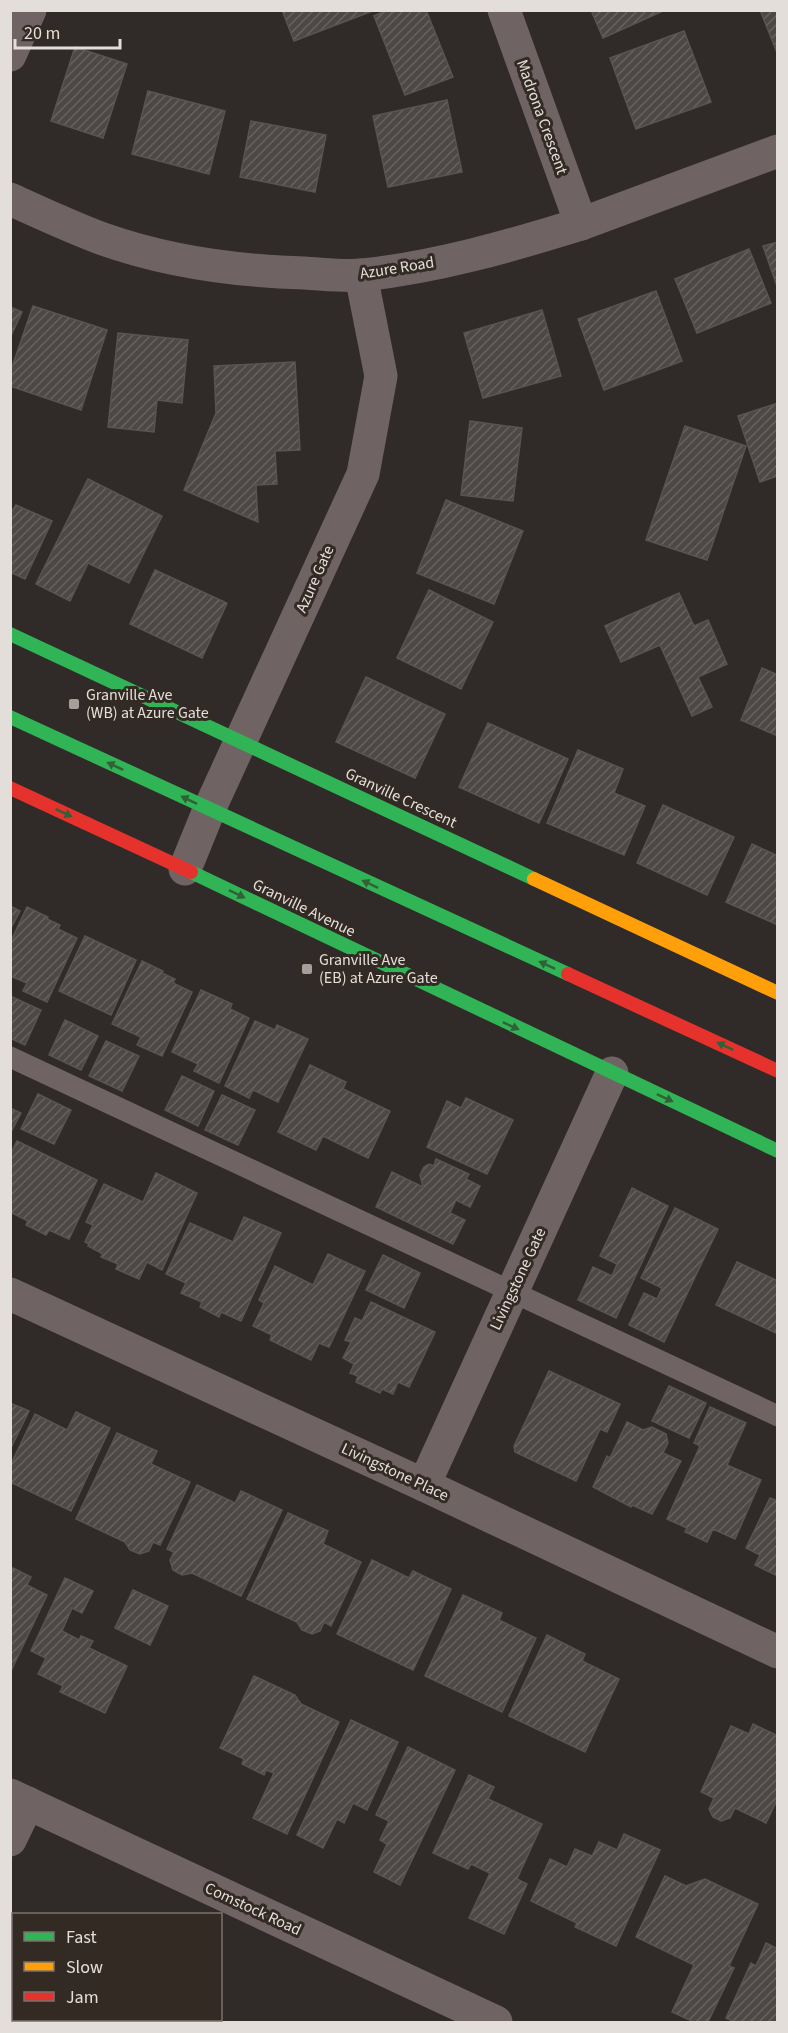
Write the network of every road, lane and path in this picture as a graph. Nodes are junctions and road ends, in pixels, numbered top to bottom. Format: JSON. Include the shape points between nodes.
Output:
{"nodes":[{"id":1,"x":30,"y":10,"type":"edge"},
{"id":2,"x":504,"y":10,"type":"edge"},
{"id":3,"x":10,"y":55,"type":"edge"},
{"id":4,"x":777,"y":152,"type":"edge"},
{"id":5,"x":10,"y":199,"type":"edge"},
{"id":6,"x":581,"y":224,"type":"junction"},
{"id":7,"x":361,"y":275,"type":"junction"},
{"id":8,"x":10,"y":634,"type":"edge"},
{"id":9,"x":10,"y":717,"type":"edge"},
{"id":10,"x":241,"y":741,"type":"junction"},
{"id":11,"x":10,"y":788,"type":"edge"},
{"id":12,"x":209,"y":810,"type":"junction"},
{"id":13,"x":184,"y":869,"type":"junction"},
{"id":14,"x":777,"y":993,"type":"edge"},
{"id":15,"x":10,"y":1058,"type":"edge"},
{"id":16,"x":777,"y":1071,"type":"edge"},
{"id":17,"x":612,"y":1073,"type":"junction"},
{"id":18,"x":777,"y":1151,"type":"edge"},
{"id":19,"x":513,"y":1291,"type":"junction"},
{"id":20,"x":10,"y":1294,"type":"edge"},
{"id":21,"x":777,"y":1416,"type":"edge"},
{"id":22,"x":424,"y":1485,"type":"junction"},
{"id":23,"x":777,"y":1652,"type":"edge"},
{"id":24,"x":19,"y":1799,"type":"edge"},
{"id":25,"x":10,"y":1840,"type":"edge"},
{"id":26,"x":496,"y":2022,"type":"edge"}],
"edges":[{"from":1,"to":3,"type":"street"},
{"from":2,"to":6,"type":"street","name":"Madrona Crescent"},
{"from":4,"to":6,"type":"street","name":"Azure Road"},
{"from":5,"to":7,"type":"street","name":"Azure Road","via":[[103,238],[190,262],[256,272]]},
{"from":6,"to":7,"type":"street","name":"Azure Road","via":[[479,253]]},
{"from":7,"to":10,"type":"street","name":"Azure Gate","via":[[381,376],[363,474]]},
{"from":8,"to":10,"type":"main road","name":"Granville Crescent"},
{"from":12,"to":9,"type":"main road","one_way":true},
{"from":10,"to":12,"type":"street","name":"Azure Gate"},
{"from":10,"to":14,"type":"main road","name":"Granville Crescent"},
{"from":11,"to":13,"type":"main road","name":"Granville Avenue","one_way":true},
{"from":12,"to":13,"type":"street","name":"Azure Gate"},
{"from":16,"to":12,"type":"main road","one_way":true},
{"from":13,"to":17,"type":"main road","name":"Granville Avenue","one_way":true},
{"from":15,"to":19,"type":"lane"},
{"from":17,"to":18,"type":"main road","name":"Granville Avenue","one_way":true},
{"from":17,"to":19,"type":"street","name":"Livingstone Gate"},
{"from":19,"to":21,"type":"lane"},
{"from":19,"to":22,"type":"street","name":"Livingstone Gate"},
{"from":20,"to":22,"type":"street","name":"Livingstone Place"},
{"from":22,"to":23,"type":"street","name":"Livingstone Place"},
{"from":24,"to":25,"type":"street"},
{"from":24,"to":26,"type":"street","name":"Comstock Road"}]}
